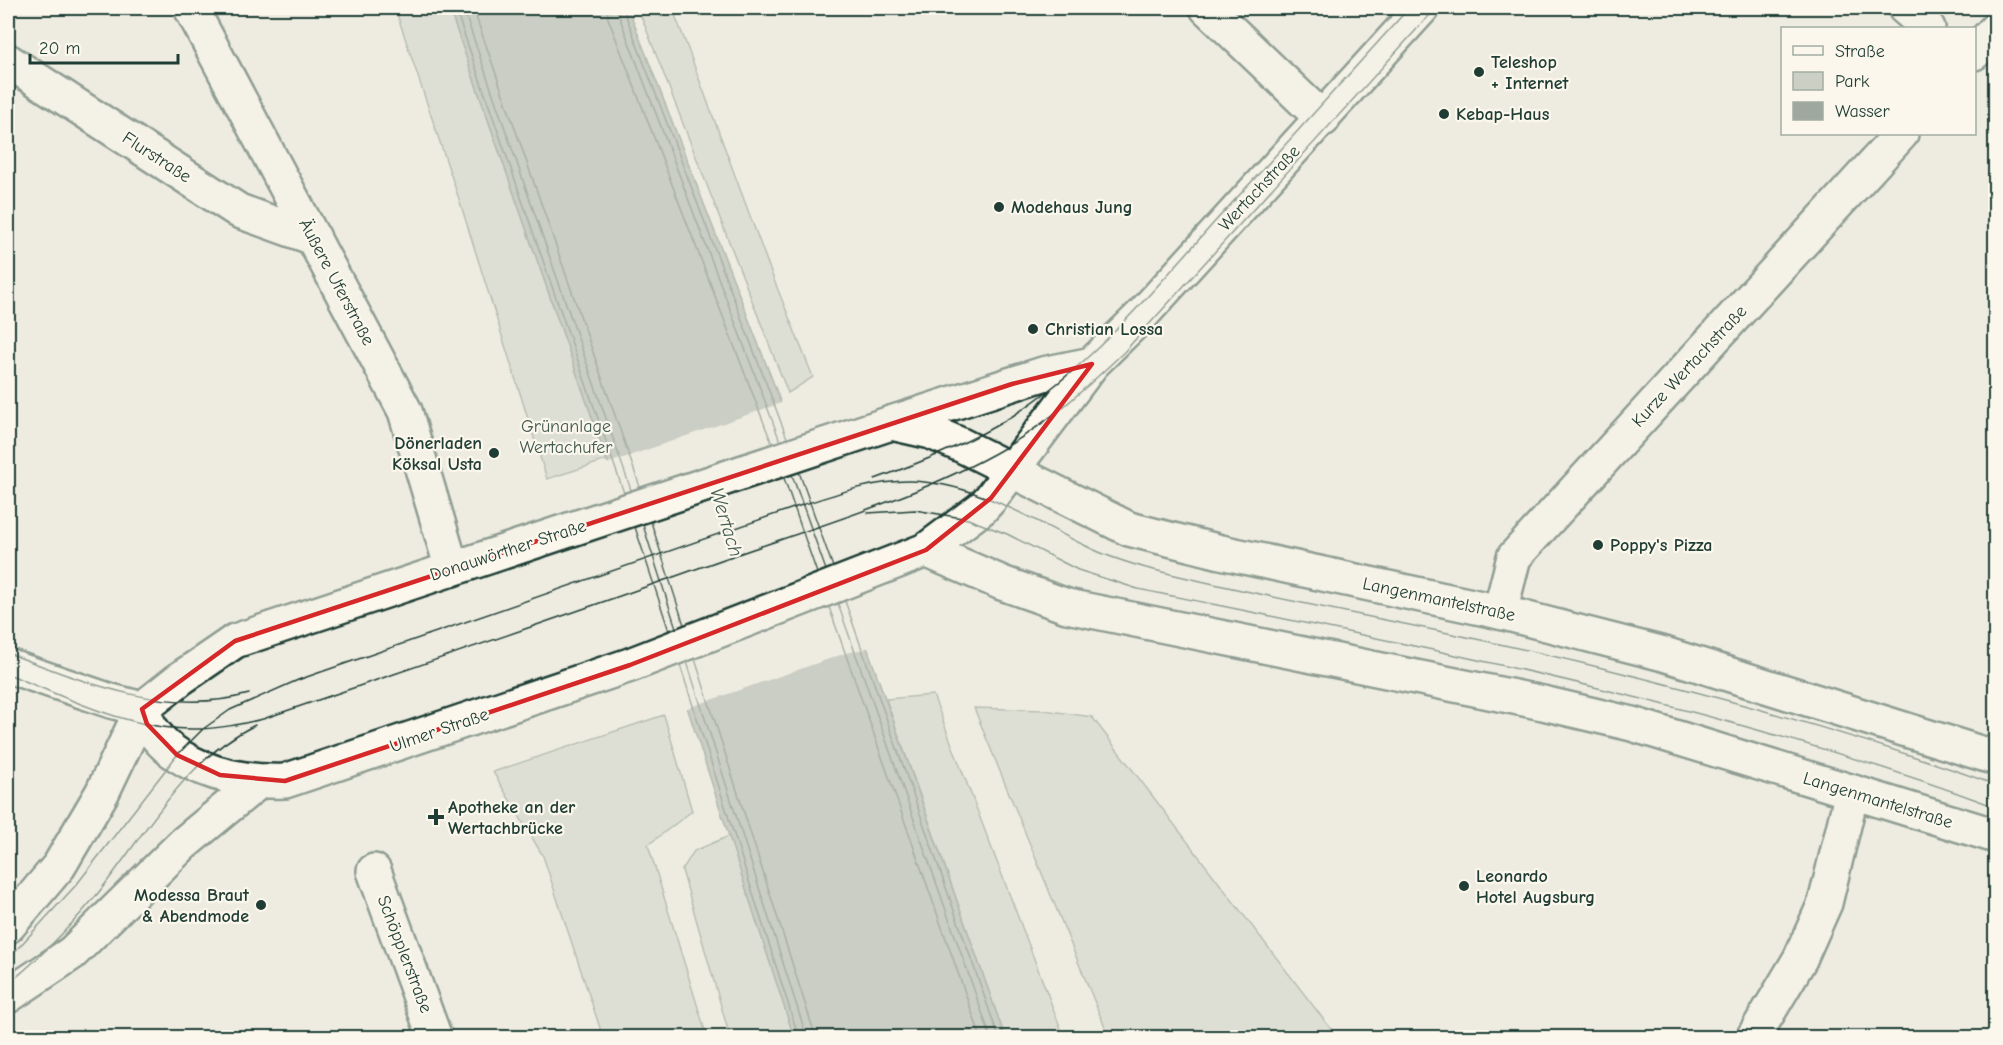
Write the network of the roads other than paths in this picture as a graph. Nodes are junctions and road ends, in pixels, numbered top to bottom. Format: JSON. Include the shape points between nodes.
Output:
{"nodes":[{"id":1,"x":191,"y":8,"type":"edge"},
{"id":2,"x":1207,"y":8,"type":"edge"},
{"id":3,"x":1422,"y":8,"type":"edge"},
{"id":4,"x":1905,"y":8,"type":"edge"},
{"id":5,"x":1927,"y":27,"type":"edge"},
{"id":6,"x":1995,"y":29,"type":"edge"},
{"id":7,"x":1976,"y":51,"type":"edge"},
{"id":8,"x":8,"y":61,"type":"edge"},
{"id":9,"x":1323,"y":119,"type":"junction"},
{"id":10,"x":1900,"y":135,"type":"edge"},
{"id":11,"x":314,"y":238,"type":"junction"},
{"id":12,"x":1092,"y":364,"type":"junction"},
{"id":13,"x":891,"y":423,"type":"junction"},
{"id":14,"x":1012,"y":469,"type":"junction"},
{"id":15,"x":926,"y":550,"type":"junction"},
{"id":16,"x":452,"y":568,"type":"junction"},
{"id":17,"x":1500,"y":612,"type":"junction"},
{"id":18,"x":8,"y":666,"type":"edge"},
{"id":19,"x":142,"y":709,"type":"junction"},
{"id":20,"x":1995,"y":758,"type":"edge"},
{"id":21,"x":258,"y":782,"type":"junction"},
{"id":22,"x":1852,"y":792,"type":"junction"},
{"id":23,"x":1995,"y":836,"type":"edge"},
{"id":24,"x":374,"y":871,"type":"dead end"},
{"id":25,"x":8,"y":926,"type":"edge"},
{"id":26,"x":8,"y":996,"type":"edge"},
{"id":27,"x":435,"y":1038,"type":"edge"},
{"id":28,"x":1753,"y":1038,"type":"edge"}],
"edges":[{"from":1,"to":11,"type":"main road","name":"Äußere Uferstraße"},
{"from":2,"to":9,"type":"main road"},
{"from":3,"to":9,"type":"main road","name":"Wertachstraße"},
{"from":4,"to":5,"type":"main road"},
{"from":6,"to":7,"type":"main road"},
{"from":8,"to":11,"type":"main road","name":"Flurstraße","via":[[239,211]]},
{"from":9,"to":12,"type":"main road","name":"Wertachstraße"},
{"from":10,"to":17,"type":"main road","name":"Kurze Wertachstraße","via":[[1514,557]]},
{"from":11,"to":16,"type":"main road","name":"Äußere Uferstraße","via":[[405,411]]},
{"from":12,"to":13,"type":"main road","via":[[1043,374]]},
{"from":12,"to":14,"type":"main road","name":"Wertachstraße"},
{"from":13,"to":14,"type":"main road","name":"Langenmantelstraße","via":[[931,432]]},
{"from":13,"to":16,"type":"main road","name":"Donauwörther Straße"},
{"from":14,"to":15,"type":"main road","name":"Wertachstraße","via":[[982,508]]},
{"from":14,"to":17,"type":"main road","name":"Langenmantelstraße","via":[[1129,529]]},
{"from":15,"to":21,"type":"main road","name":"Ulmer Straße","via":[[630,665],[295,778]]},
{"from":15,"to":22,"type":"main road","name":"Langenmantelstraße","via":[[1067,606],[1565,708],[1632,724]]},
{"from":16,"to":19,"type":"main road","name":"Donauwörther Straße","via":[[235,641]]},
{"from":17,"to":20,"type":"main road","name":"Langenmantelstraße","via":[[1664,654]]},
{"from":18,"to":19,"type":"main road"},
{"from":19,"to":21,"type":"main road","via":[[147,724],[177,755],[220,775]]},
{"from":19,"to":25,"type":"main road","via":[[102,793],[59,866]]},
{"from":21,"to":26,"type":"main road","via":[[183,844],[72,953]]},
{"from":22,"to":23,"type":"main road","name":"Langenmantelstraße"},
{"from":22,"to":28,"type":"main road","via":[[1825,903],[1800,959]]},
{"from":24,"to":27,"type":"main road","name":"Schöpplerstraße"}]}
